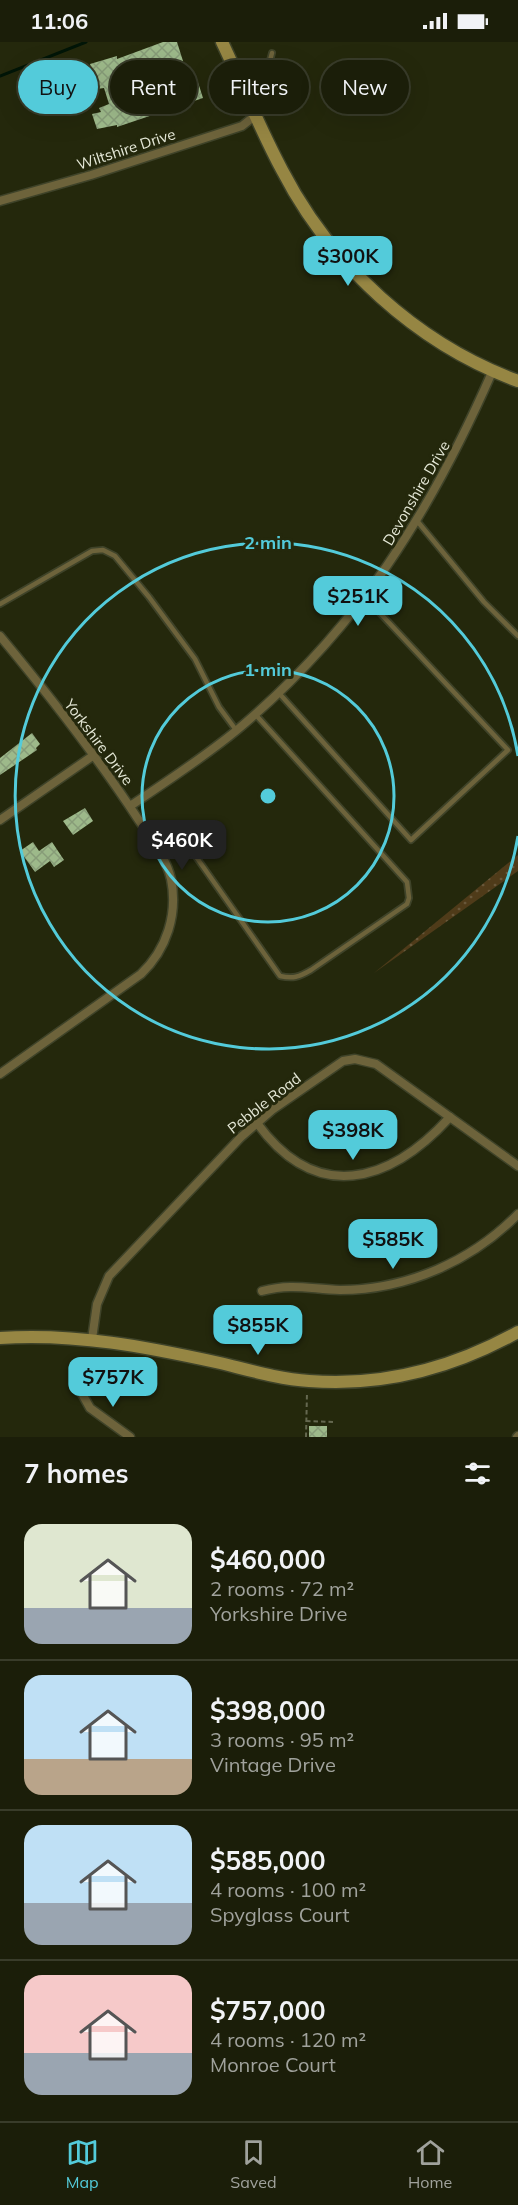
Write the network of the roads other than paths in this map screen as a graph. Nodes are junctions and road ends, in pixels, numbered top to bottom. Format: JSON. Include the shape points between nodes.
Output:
{"nodes":[{"id":1,"x":222,"y":42,"type":"edge"},
{"id":2,"x":272,"y":53,"type":"dead end"},
{"id":3,"x":231,"y":60,"type":"edge"},
{"id":4,"x":270,"y":60,"type":"edge"},
{"id":5,"x":257,"y":114,"type":"joint"},
{"id":6,"x":0,"y":201,"type":"edge"},
{"id":7,"x":493,"y":370,"type":"junction"},
{"id":8,"x":518,"y":381,"type":"edge"},
{"id":9,"x":418,"y":522,"type":"junction"},
{"id":10,"x":365,"y":597,"type":"junction"},
{"id":11,"x":0,"y":604,"type":"edge"},
{"id":12,"x":0,"y":636,"type":"edge"},
{"id":13,"x":518,"y":636,"type":"edge"},
{"id":14,"x":278,"y":692,"type":"junction"},
{"id":15,"x":255,"y":714,"type":"junction"},
{"id":16,"x":236,"y":730,"type":"junction"},
{"id":17,"x":94,"y":755,"type":"junction"},
{"id":18,"x":130,"y":806,"type":"junction"},
{"id":19,"x":0,"y":820,"type":"edge"},
{"id":20,"x":157,"y":847,"type":"junction"},
{"id":21,"x":0,"y":1074,"type":"edge"},
{"id":22,"x":450,"y":1117,"type":"junction"},
{"id":23,"x":257,"y":1123,"type":"junction"},
{"id":24,"x":518,"y":1166,"type":"edge"},
{"id":25,"x":518,"y":1214,"type":"edge"},
{"id":26,"x":262,"y":1291,"type":"dead end"},
{"id":27,"x":518,"y":1332,"type":"edge"},
{"id":28,"x":0,"y":1338,"type":"edge"},
{"id":29,"x":92,"y":1339,"type":"junction"},
{"id":30,"x":80,"y":1390,"type":"dead end"},
{"id":31,"x":130,"y":1437,"type":"edge"}],
"edges":[{"from":1,"to":3,"type":"street"},
{"from":2,"to":4,"type":"lane"},
{"from":5,"to":6,"type":"street","name":"Wiltshire Drive","via":[[242,126]]},
{"from":5,"to":7,"type":"street","via":[[293,190],[343,260],[382,300],[410,321]]},
{"from":7,"to":8,"type":"street"},
{"from":7,"to":9,"type":"street","name":"Devonshire Drive","via":[[450,464]]},
{"from":9,"to":10,"type":"street","name":"Devonshire Drive"},
{"from":9,"to":13,"type":"lane","via":[[484,602]]},
{"from":10,"to":14,"type":"street","name":"Devonshire Drive"},
{"from":10,"to":14,"type":"lane","via":[[508,750],[411,840]]},
{"from":11,"to":16,"type":"lane","via":[[92,551],[102,550],[115,556],[195,659],[219,707]]},
{"from":12,"to":17,"type":"street","name":"Yorkshire Drive"},
{"from":14,"to":15,"type":"street","name":"Devonshire Drive"},
{"from":15,"to":16,"type":"street","name":"Devonshire Drive"},
{"from":15,"to":20,"type":"lane","via":[[406,882],[410,898],[407,904],[311,970],[295,979],[287,978],[280,976],[192,851],[173,843]]},
{"from":16,"to":18,"type":"street","name":"Devonshire Drive"},
{"from":17,"to":18,"type":"street","name":"Yorkshire Drive"},
{"from":17,"to":19,"type":"street"},
{"from":18,"to":20,"type":"street","name":"Yorkshire Drive"},
{"from":20,"to":21,"type":"street","name":"Yorkshire Drive","via":[[170,876],[174,909],[166,939],[150,966]]},
{"from":22,"to":23,"type":"street","name":"Pebble Road","via":[[376,1064],[355,1059],[343,1061]]},
{"from":22,"to":23,"type":"street","via":[[425,1144],[402,1159],[369,1172],[335,1175],[298,1165]]},
{"from":22,"to":24,"type":"street","name":"Pebble Road"},
{"from":23,"to":29,"type":"street","name":"Pebble Road","via":[[110,1276],[97,1304]]},
{"from":25,"to":26,"type":"street","via":[[467,1254],[407,1281],[361,1289],[286,1285]]},
{"from":27,"to":29,"type":"street","via":[[471,1356],[416,1374],[358,1382],[308,1381]]},
{"from":28,"to":29,"type":"street"},
{"from":30,"to":31,"type":"street","via":[[90,1407]]}]}
